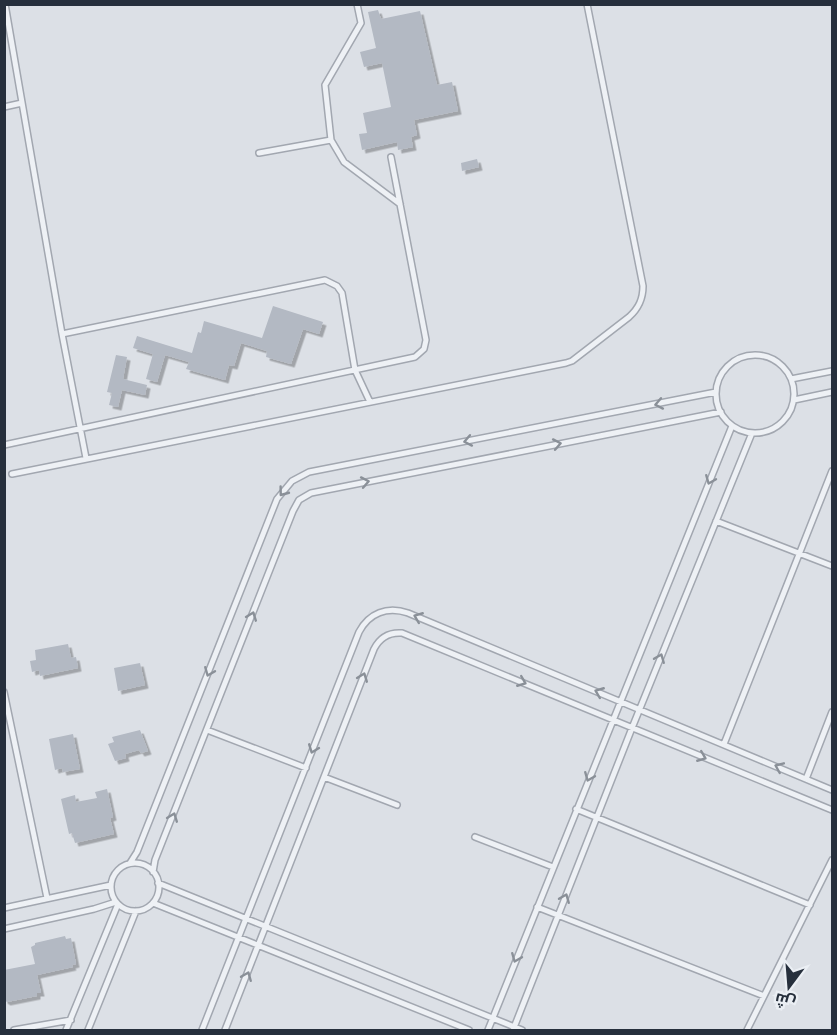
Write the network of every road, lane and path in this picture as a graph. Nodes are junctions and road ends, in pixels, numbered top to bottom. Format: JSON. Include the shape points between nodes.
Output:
{"nodes":[{"id":1,"x":5,"y":4,"type":"edge"},
{"id":2,"x":357,"y":4,"type":"edge"},
{"id":3,"x":587,"y":4,"type":"edge"},
{"id":4,"x":22,"y":103,"type":"junction"},
{"id":5,"x":4,"y":107,"type":"edge"},
{"id":6,"x":331,"y":140,"type":"junction"},
{"id":7,"x":259,"y":153,"type":"dead end"},
{"id":8,"x":391,"y":157,"type":"dead end"},
{"id":9,"x":400,"y":204,"type":"junction"},
{"id":10,"x":62,"y":334,"type":"junction"},
{"id":11,"x":355,"y":370,"type":"junction"},
{"id":12,"x":832,"y":371,"type":"edge"},
{"id":13,"x":791,"y":379,"type":"junction"},
{"id":14,"x":716,"y":392,"type":"junction"},
{"id":15,"x":832,"y":392,"type":"edge"},
{"id":16,"x":794,"y":400,"type":"junction"},
{"id":17,"x":370,"y":402,"type":"junction"},
{"id":18,"x":721,"y":412,"type":"junction"},
{"id":19,"x":732,"y":426,"type":"junction"},
{"id":20,"x":81,"y":429,"type":"junction"},
{"id":21,"x":752,"y":433,"type":"junction"},
{"id":22,"x":4,"y":445,"type":"edge"},
{"id":23,"x":86,"y":458,"type":"junction"},
{"id":24,"x":832,"y":471,"type":"edge"},
{"id":25,"x":12,"y":474,"type":"dead end"},
{"id":26,"x":716,"y":521,"type":"junction"},
{"id":27,"x":801,"y":554,"type":"junction"},
{"id":28,"x":832,"y":566,"type":"edge"},
{"id":29,"x":4,"y":692,"type":"edge"},
{"id":30,"x":620,"y":700,"type":"junction"},
{"id":31,"x":640,"y":709,"type":"junction"},
{"id":32,"x":832,"y":712,"type":"edge"},
{"id":33,"x":612,"y":719,"type":"junction"},
{"id":34,"x":632,"y":728,"type":"junction"},
{"id":35,"x":207,"y":730,"type":"junction"},
{"id":36,"x":724,"y":744,"type":"junction"},
{"id":37,"x":306,"y":768,"type":"junction"},
{"id":38,"x":324,"y":777,"type":"junction"},
{"id":39,"x":806,"y":779,"type":"junction"},
{"id":40,"x":832,"y":790,"type":"edge"},
{"id":41,"x":397,"y":805,"type":"dead end"},
{"id":42,"x":576,"y":809,"type":"junction"},
{"id":43,"x":832,"y":810,"type":"edge"},
{"id":44,"x":597,"y":817,"type":"junction"},
{"id":45,"x":475,"y":837,"type":"dead end"},
{"id":46,"x":832,"y":860,"type":"edge"},
{"id":47,"x":130,"y":863,"type":"junction"},
{"id":48,"x":553,"y":867,"type":"junction"},
{"id":49,"x":153,"y":872,"type":"junction"},
{"id":50,"x":158,"y":883,"type":"junction"},
{"id":51,"x":111,"y":885,"type":"junction"},
{"id":52,"x":47,"y":898,"type":"junction"},
{"id":53,"x":117,"y":903,"type":"junction"},
{"id":54,"x":153,"y":903,"type":"junction"},
{"id":55,"x":810,"y":904,"type":"junction"},
{"id":56,"x":537,"y":907,"type":"junction"},
{"id":57,"x":4,"y":908,"type":"edge"},
{"id":58,"x":136,"y":911,"type":"junction"},
{"id":59,"x":558,"y":915,"type":"junction"},
{"id":60,"x":247,"y":919,"type":"junction"},
{"id":61,"x":267,"y":927,"type":"junction"},
{"id":62,"x":4,"y":929,"type":"edge"},
{"id":63,"x":240,"y":938,"type":"junction"},
{"id":64,"x":259,"y":946,"type":"junction"},
{"id":65,"x":764,"y":996,"type":"junction"},
{"id":66,"x":492,"y":1018,"type":"junction"},
{"id":67,"x":71,"y":1020,"type":"junction"},
{"id":68,"x":513,"y":1029,"type":"edge"},
{"id":69,"x":14,"y":1030,"type":"edge"},
{"id":70,"x":66,"y":1030,"type":"edge"},
{"id":71,"x":88,"y":1030,"type":"edge"},
{"id":72,"x":202,"y":1030,"type":"edge"},
{"id":73,"x":225,"y":1030,"type":"edge"},
{"id":74,"x":469,"y":1030,"type":"edge"},
{"id":75,"x":488,"y":1030,"type":"edge"},
{"id":76,"x":522,"y":1030,"type":"edge"},
{"id":77,"x":747,"y":1030,"type":"edge"}],
"edges":[{"from":1,"to":4,"type":"lane"},
{"from":2,"to":6,"type":"lane","via":[[361,23],[325,85]]},
{"from":3,"to":17,"type":"lane","via":[[643,286],[638,306],[572,361]]},
{"from":4,"to":5,"type":"lane"},
{"from":4,"to":10,"type":"lane"},
{"from":6,"to":7,"type":"lane"},
{"from":6,"to":9,"type":"lane","via":[[344,162]]},
{"from":8,"to":9,"type":"lane"},
{"from":9,"to":11,"type":"lane","via":[[426,340],[424,350],[415,357]]},
{"from":10,"to":11,"type":"lane","via":[[325,280],[342,293]]},
{"from":10,"to":20,"type":"lane"},
{"from":11,"to":17,"type":"lane"},
{"from":11,"to":20,"type":"lane"},
{"from":12,"to":13,"type":"lane"},
{"from":13,"to":14,"type":"lane","via":[[783,366],[770,358],[748,356],[729,366]]},
{"from":13,"to":16,"type":"lane"},
{"from":14,"to":18,"type":"lane"},
{"from":14,"to":47,"type":"lane","one_way":true,"via":[[309,472],[292,481],[277,499]]},
{"from":15,"to":16,"type":"lane"},
{"from":16,"to":21,"type":"lane","via":[[790,414],[780,425],[767,432]]},
{"from":17,"to":23,"type":"lane"},
{"from":18,"to":19,"type":"lane"},
{"from":35,"to":18,"type":"lane","one_way":true,"via":[[293,511],[307,494]]},
{"from":19,"to":21,"type":"lane"},
{"from":19,"to":30,"type":"lane","one_way":true},
{"from":20,"to":22,"type":"lane"},
{"from":20,"to":23,"type":"lane"},
{"from":21,"to":26,"type":"lane"},
{"from":23,"to":25,"type":"lane"},
{"from":24,"to":27,"type":"lane"},
{"from":26,"to":27,"type":"lane"},
{"from":31,"to":26,"type":"lane","one_way":true},
{"from":27,"to":28,"type":"lane"},
{"from":27,"to":36,"type":"lane"},
{"from":29,"to":52,"type":"lane"},
{"from":30,"to":31,"type":"lane"},
{"from":30,"to":33,"type":"lane"},
{"from":30,"to":37,"type":"lane","one_way":true,"via":[[408,613],[388,610],[370,617],[359,632]]},
{"from":31,"to":34,"type":"lane"},
{"from":31,"to":36,"type":"lane"},
{"from":32,"to":39,"type":"lane"},
{"from":33,"to":34,"type":"lane"},
{"from":38,"to":33,"type":"lane","one_way":true,"via":[[374,649],[380,639],[390,634],[402,633]]},
{"from":33,"to":42,"type":"lane","one_way":true},
{"from":34,"to":43,"type":"lane","one_way":true},
{"from":34,"to":44,"type":"lane"},
{"from":35,"to":37,"type":"lane"},
{"from":49,"to":35,"type":"lane","one_way":true},
{"from":39,"to":36,"type":"lane","one_way":true},
{"from":37,"to":60,"type":"lane"},
{"from":38,"to":41,"type":"lane"},
{"from":38,"to":61,"type":"lane"},
{"from":39,"to":40,"type":"lane"},
{"from":42,"to":44,"type":"lane"},
{"from":42,"to":48,"type":"lane"},
{"from":44,"to":55,"type":"lane"},
{"from":59,"to":44,"type":"lane","one_way":true},
{"from":45,"to":48,"type":"lane"},
{"from":46,"to":55,"type":"lane"},
{"from":47,"to":49,"type":"lane","via":[[143,864]]},
{"from":47,"to":51,"type":"lane","via":[[113,875]]},
{"from":48,"to":56,"type":"lane"},
{"from":49,"to":50,"type":"lane"},
{"from":50,"to":54,"type":"lane"},
{"from":50,"to":60,"type":"lane"},
{"from":51,"to":52,"type":"lane"},
{"from":51,"to":53,"type":"lane"},
{"from":52,"to":57,"type":"lane"},
{"from":53,"to":58,"type":"lane"},
{"from":53,"to":62,"type":"lane"},
{"from":53,"to":67,"type":"lane"},
{"from":54,"to":58,"type":"lane"},
{"from":54,"to":63,"type":"lane"},
{"from":55,"to":65,"type":"lane"},
{"from":56,"to":59,"type":"lane"},
{"from":56,"to":66,"type":"lane","one_way":true},
{"from":58,"to":71,"type":"lane"},
{"from":59,"to":65,"type":"lane"},
{"from":59,"to":68,"type":"lane"},
{"from":60,"to":61,"type":"lane"},
{"from":60,"to":63,"type":"lane"},
{"from":61,"to":64,"type":"lane"},
{"from":61,"to":66,"type":"lane"},
{"from":63,"to":64,"type":"lane"},
{"from":63,"to":72,"type":"lane"},
{"from":73,"to":64,"type":"lane","one_way":true},
{"from":64,"to":74,"type":"lane"},
{"from":65,"to":77,"type":"lane"},
{"from":66,"to":68,"type":"lane"},
{"from":66,"to":75,"type":"lane"},
{"from":67,"to":69,"type":"lane"},
{"from":67,"to":70,"type":"lane"},
{"from":68,"to":76,"type":"lane"}]}
